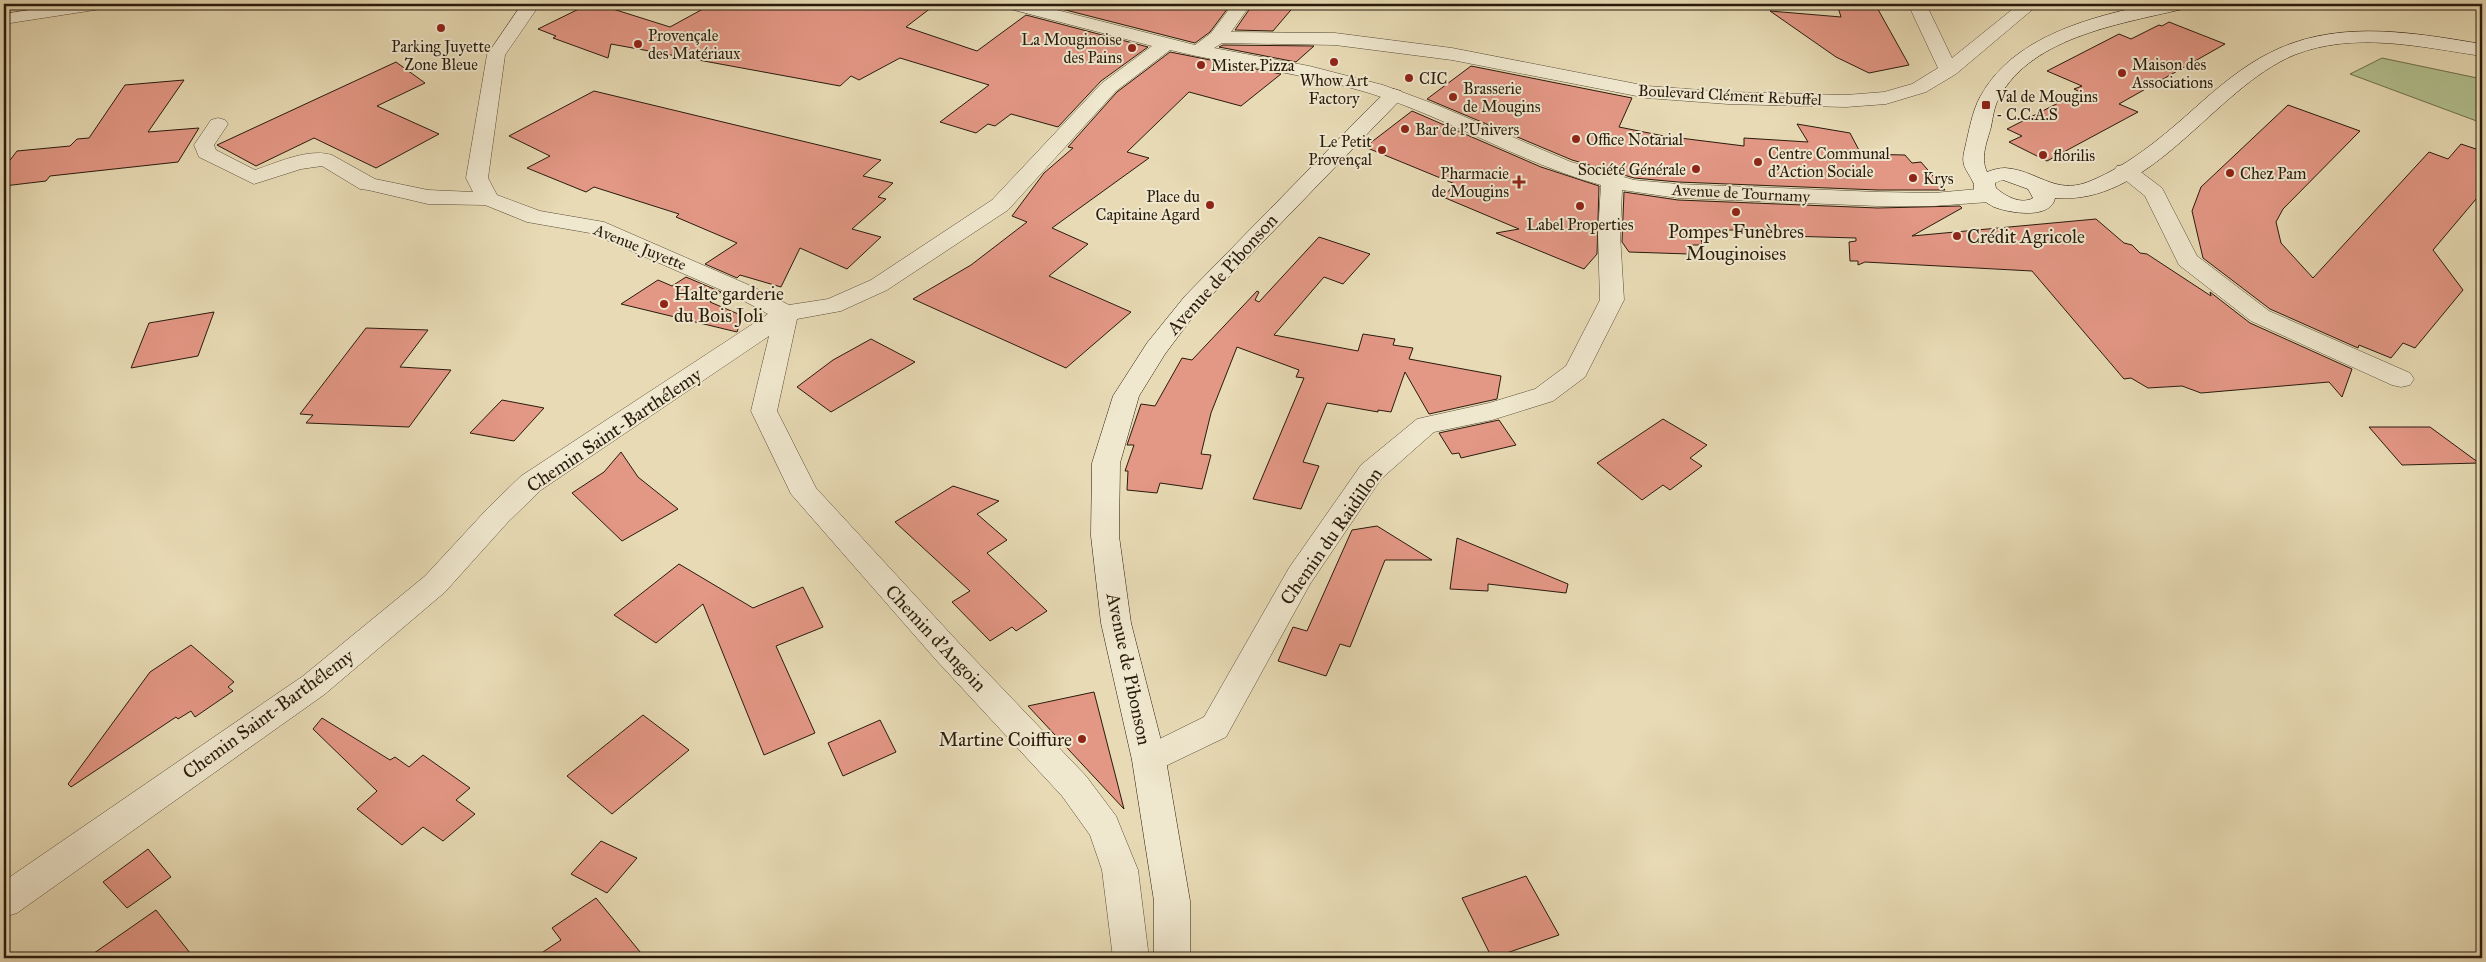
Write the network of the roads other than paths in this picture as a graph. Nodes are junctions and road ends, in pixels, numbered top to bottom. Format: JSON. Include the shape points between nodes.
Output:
{"nodes":[{"id":1,"x":101,"y":4,"type":"edge"},
{"id":2,"x":531,"y":4,"type":"edge"},
{"id":3,"x":1012,"y":4,"type":"edge"},
{"id":4,"x":1242,"y":4,"type":"edge"},
{"id":5,"x":1917,"y":4,"type":"edge"},
{"id":6,"x":2030,"y":4,"type":"edge"},
{"id":7,"x":2181,"y":4,"type":"edge"},
{"id":8,"x":2465,"y":4,"type":"edge"},
{"id":9,"x":2482,"y":5,"type":"edge"},
{"id":10,"x":4,"y":19,"type":"edge"},
{"id":11,"x":1218,"y":37,"type":"junction"},
{"id":12,"x":1167,"y":43,"type":"junction"},
{"id":13,"x":2482,"y":50,"type":"edge"},
{"id":14,"x":1198,"y":51,"type":"junction"},
{"id":15,"x":1949,"y":70,"type":"junction"},
{"id":16,"x":1394,"y":95,"type":"junction"},
{"id":17,"x":218,"y":124,"type":"dead end"},
{"id":18,"x":1978,"y":137,"type":"junction"},
{"id":19,"x":2125,"y":171,"type":"junction"},
{"id":20,"x":2013,"y":176,"type":"junction"},
{"id":21,"x":1612,"y":182,"type":"junction"},
{"id":22,"x":1986,"y":188,"type":"junction"},
{"id":23,"x":2043,"y":190,"type":"junction"},
{"id":24,"x":488,"y":199,"type":"junction"},
{"id":25,"x":786,"y":313,"type":"junction"},
{"id":26,"x":2401,"y":379,"type":"dead end"},
{"id":27,"x":1149,"y":760,"type":"junction"},
{"id":28,"x":4,"y":901,"type":"edge"},
{"id":29,"x":1132,"y":958,"type":"edge"},
{"id":30,"x":1172,"y":958,"type":"edge"}],
"edges":[{"from":1,"to":10,"type":"street"},
{"from":2,"to":24,"type":"street","via":[[496,55],[477,178]]},
{"from":3,"to":12,"type":"street","name":"Avenue de Tournamy"},
{"from":4,"to":11,"type":"street"},
{"from":5,"to":15,"type":"street"},
{"from":6,"to":15,"type":"street","name":"Boulevard Clément Rebuffel"},
{"from":7,"to":18,"type":"street","via":[[2093,23],[2029,56],[2004,75],[1991,94]]},
{"from":8,"to":9,"type":"street"},
{"from":11,"to":14,"type":"street"},
{"from":11,"to":15,"type":"street","name":"Boulevard Clément Rebuffel","via":[[1299,37],[1373,42],[1647,92],[1728,98],[1846,101],[1886,98],[1919,88]]},
{"from":12,"to":14,"type":"street","name":"Avenue de Tournamy"},
{"from":12,"to":25,"type":"street","name":"Chemin Saint-Barthélemy","via":[[1109,87],[1000,205],[879,285],[833,306]]},
{"from":13,"to":19,"type":"street","via":[[2353,37],[2308,44],[2267,60],[2160,148]]},
{"from":14,"to":16,"type":"street","name":"Avenue de Tournamy","via":[[1332,77]]},
{"from":16,"to":21,"type":"street","name":"Avenue de Tournamy","via":[[1568,168]]},
{"from":16,"to":27,"type":"street","name":"Avenue de Pibonson","via":[[1193,300],[1126,396],[1106,463],[1105,536],[1116,623]]},
{"from":17,"to":24,"type":"street","name":"Avenue Juyette","via":[[204,145],[206,153],[254,178],[297,163],[325,159],[368,184],[428,197]]},
{"from":18,"to":20,"type":"street","via":[[1989,155]]},
{"from":18,"to":22,"type":"street","via":[[1973,166]]},
{"from":19,"to":23,"type":"street","via":[[2081,190]]},
{"from":19,"to":26,"type":"street","via":[[2154,193],[2187,260],[2260,316]]},
{"from":20,"to":22,"type":"street","name":"Avenue de Tournamy","via":[[1995,175]]},
{"from":20,"to":23,"type":"street","via":[[2031,181]]},
{"from":21,"to":22,"type":"street","name":"Avenue de Tournamy","via":[[1688,191],[1890,200],[1962,198]]},
{"from":21,"to":27,"type":"street","name":"Chemin du Raidillon","via":[[1608,234],[1612,300],[1576,371],[1544,395],[1492,411],[1426,425],[1371,472],[1299,576],[1215,727]]},
{"from":22,"to":23,"type":"street","via":[[2005,203],[2024,207],[2040,204],[2044,200]]},
{"from":24,"to":25,"type":"street","name":"Avenue Juyette","via":[[535,217],[596,227],[744,291]]},
{"from":25,"to":28,"type":"street","name":"Chemin Saint-Barthélemy","via":[[531,483],[435,584],[314,685]]},
{"from":25,"to":29,"type":"street","name":"Chemin d'Angoin","via":[[764,410],[805,494],[1074,786],[1104,826],[1120,870]]},
{"from":27,"to":30,"type":"street","name":"Avenue de Pibonson","via":[[1172,901]]}]}
